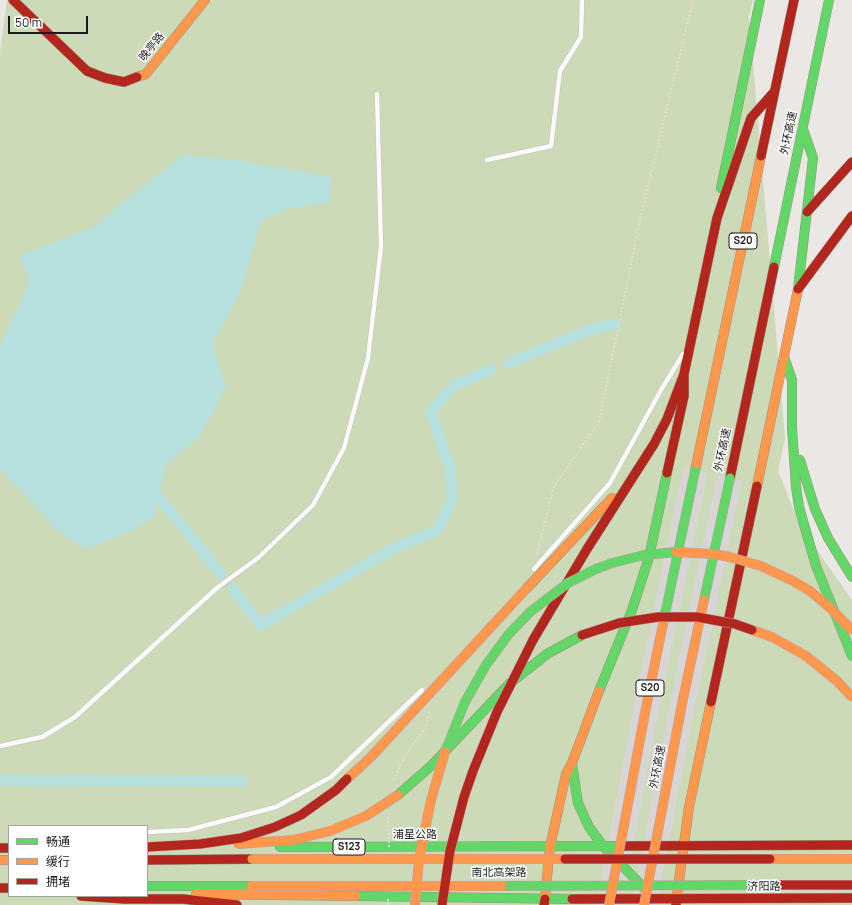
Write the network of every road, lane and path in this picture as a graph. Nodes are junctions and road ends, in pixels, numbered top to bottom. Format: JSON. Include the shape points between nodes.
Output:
{"nodes":[{"id":1,"x":13,"y":0,"type":"edge"},
{"id":2,"x":205,"y":0,"type":"edge"},
{"id":3,"x":582,"y":0,"type":"edge"},
{"id":4,"x":693,"y":0,"type":"edge"},
{"id":5,"x":760,"y":0,"type":"edge"},
{"id":6,"x":794,"y":0,"type":"edge"},
{"id":7,"x":829,"y":0,"type":"edge"},
{"id":8,"x":775,"y":91,"type":"junction"},
{"id":9,"x":376,"y":94,"type":"dead end"},
{"id":10,"x":803,"y":128,"type":"junction"},
{"id":11,"x":486,"y":160,"type":"dead end"},
{"id":12,"x":852,"y":162,"type":"edge"},
{"id":13,"x":807,"y":212,"type":"junction"},
{"id":14,"x":852,"y":216,"type":"edge"},
{"id":15,"x":717,"y":218,"type":"junction"},
{"id":16,"x":798,"y":290,"type":"junction"},
{"id":17,"x":691,"y":340,"type":"junction"},
{"id":18,"x":784,"y":357,"type":"junction"},
{"id":19,"x":684,"y":374,"type":"junction"},
{"id":20,"x":792,"y":428,"type":"junction"},
{"id":21,"x":627,"y":488,"type":"junction"},
{"id":22,"x":533,"y":570,"type":"junction"},
{"id":23,"x":528,"y":575,"type":"dead end"},
{"id":24,"x":852,"y":577,"type":"edge"},
{"id":25,"x":852,"y":630,"type":"edge"},
{"id":26,"x":852,"y":656,"type":"edge"},
{"id":27,"x":427,"y":685,"type":"dead end"},
{"id":28,"x":852,"y":697,"type":"edge"},
{"id":29,"x":429,"y":709,"type":"dead end"},
{"id":30,"x":0,"y":746,"type":"edge"},
{"id":31,"x":572,"y":763,"type":"junction"},
{"id":32,"x":392,"y":786,"type":"dead end"},
{"id":33,"x":393,"y":828,"type":"dead end"},
{"id":34,"x":148,"y":832,"type":"edge"},
{"id":35,"x":389,"y":836,"type":"dead end"},
{"id":36,"x":200,"y":844,"type":"junction"},
{"id":37,"x":683,"y":845,"type":"junction"},
{"id":38,"x":852,"y":845,"type":"edge"},
{"id":39,"x":603,"y":846,"type":"junction"},
{"id":40,"x":148,"y":847,"type":"edge"},
{"id":41,"x":148,"y":847,"type":"edge"},
{"id":42,"x":550,"y":847,"type":"junction"},
{"id":43,"x":852,"y":859,"type":"edge"},
{"id":44,"x":148,"y":860,"type":"edge"},
{"id":45,"x":852,"y":885,"type":"edge"},
{"id":46,"x":148,"y":886,"type":"edge"},
{"id":47,"x":148,"y":894,"type":"edge"},
{"id":48,"x":96,"y":897,"type":"edge"},
{"id":49,"x":852,"y":898,"type":"edge"},
{"id":50,"x":654,"y":899,"type":"junction"},
{"id":51,"x":200,"y":901,"type":"junction"},
{"id":52,"x":545,"y":902,"type":"edge"},
{"id":53,"x":676,"y":902,"type":"edge"},
{"id":54,"x":215,"y":905,"type":"edge"},
{"id":55,"x":237,"y":905,"type":"edge"},
{"id":56,"x":415,"y":905,"type":"edge"},
{"id":57,"x":442,"y":905,"type":"edge"},
{"id":58,"x":609,"y":905,"type":"edge"},
{"id":59,"x":644,"y":905,"type":"edge"}],
"edges":[{"from":1,"to":2,"type":"main road","name":"晚亭路","via":[[87,71],[124,82],[146,74]]},
{"from":3,"to":11,"type":"lane","via":[[581,37],[560,71],[550,146]]},
{"from":4,"to":22,"type":"path","via":[[640,220],[599,422],[554,486]]},
{"from":5,"to":15,"type":"main road"},
{"from":6,"to":8,"type":"main road","name":"外环高速","number":"S20"},
{"from":7,"to":10,"type":"main road","name":"外环高速"},
{"from":8,"to":15,"type":"main road","via":[[751,118]]},
{"from":8,"to":58,"type":"main road","name":"外环高速","number":"S20","bridge":true,"via":[[648,697]]},
{"from":9,"to":30,"type":"lane","via":[[381,247],[368,358],[344,448],[313,505],[258,558],[218,586],[75,717],[42,737]]},
{"from":10,"to":13,"type":"main road","via":[[813,158]]},
{"from":10,"to":59,"type":"main road","name":"外环高速","bridge":true,"via":[[681,712]]},
{"from":12,"to":13,"type":"main road"},
{"from":13,"to":16,"type":"main road"},
{"from":14,"to":16,"type":"main road"},
{"from":15,"to":17,"type":"main road"},
{"from":16,"to":18,"type":"main road"},
{"from":17,"to":19,"type":"main road"},
{"from":17,"to":22,"type":"lane","via":[[660,390],[610,483]]},
{"from":18,"to":20,"type":"main road","via":[[792,380]]},
{"from":18,"to":37,"type":"main road"},
{"from":19,"to":21,"type":"main road","via":[[658,438]]},
{"from":19,"to":31,"type":"main road","via":[[684,396],[641,584]]},
{"from":20,"to":24,"type":"main road","via":[[815,509],[828,538]]},
{"from":20,"to":26,"type":"main road","via":[[801,517],[816,566]]},
{"from":21,"to":36,"type":"main road","bridge":true,"via":[[612,497],[370,758],[336,790],[301,815],[276,828],[241,838]]},
{"from":21,"to":57,"type":"main road","bridge":true,"via":[[587,549],[534,640],[497,712],[462,804],[450,851]]},
{"from":22,"to":23,"type":"lane"},
{"from":25,"to":56,"type":"main road","bridge":true,"via":[[810,591],[793,581],[761,566],[718,555],[679,552],[644,555],[612,563],[568,583],[530,612],[508,635],[465,702],[448,744],[431,800],[419,860]]},
{"from":27,"to":34,"type":"lane","via":[[331,777],[276,807],[188,830]]},
{"from":28,"to":36,"type":"main road","bridge":true,"via":[[806,656],[754,630],[716,620],[690,617],[658,617],[619,623],[582,635],[534,663],[497,695],[413,783],[366,816],[330,831],[293,840]]},
{"from":29,"to":32,"type":"path","via":[[427,726],[400,765]]},
{"from":31,"to":39,"type":"main road","via":[[578,803],[589,827]]},
{"from":31,"to":42,"type":"main road","via":[[566,774]]},
{"from":33,"to":35,"type":"path","via":[[399,828],[399,836]]},
{"from":36,"to":40,"type":"main road","bridge":true},
{"from":37,"to":38,"type":"main road"},
{"from":37,"to":39,"type":"main road","name":"浦星公路","number":"S123"},
{"from":37,"to":53,"type":"main road"},
{"from":39,"to":42,"type":"main road","name":"浦星公路","number":"S123"},
{"from":39,"to":50,"type":"main road"},
{"from":41,"to":42,"type":"main road","name":"浦星公路","number":"S123"},
{"from":42,"to":52,"type":"main road"},
{"from":43,"to":44,"type":"main road","name":"南北高架路","bridge":true},
{"from":45,"to":46,"type":"main road","name":"南北高架路","bridge":true},
{"from":47,"to":52,"type":"main road"},
{"from":48,"to":51,"type":"main road"},
{"from":49,"to":53,"type":"main road","name":"济阳路"},
{"from":50,"to":52,"type":"main road"},
{"from":50,"to":53,"type":"main road"},
{"from":51,"to":54,"type":"main road"},
{"from":51,"to":55,"type":"main road"}]}
